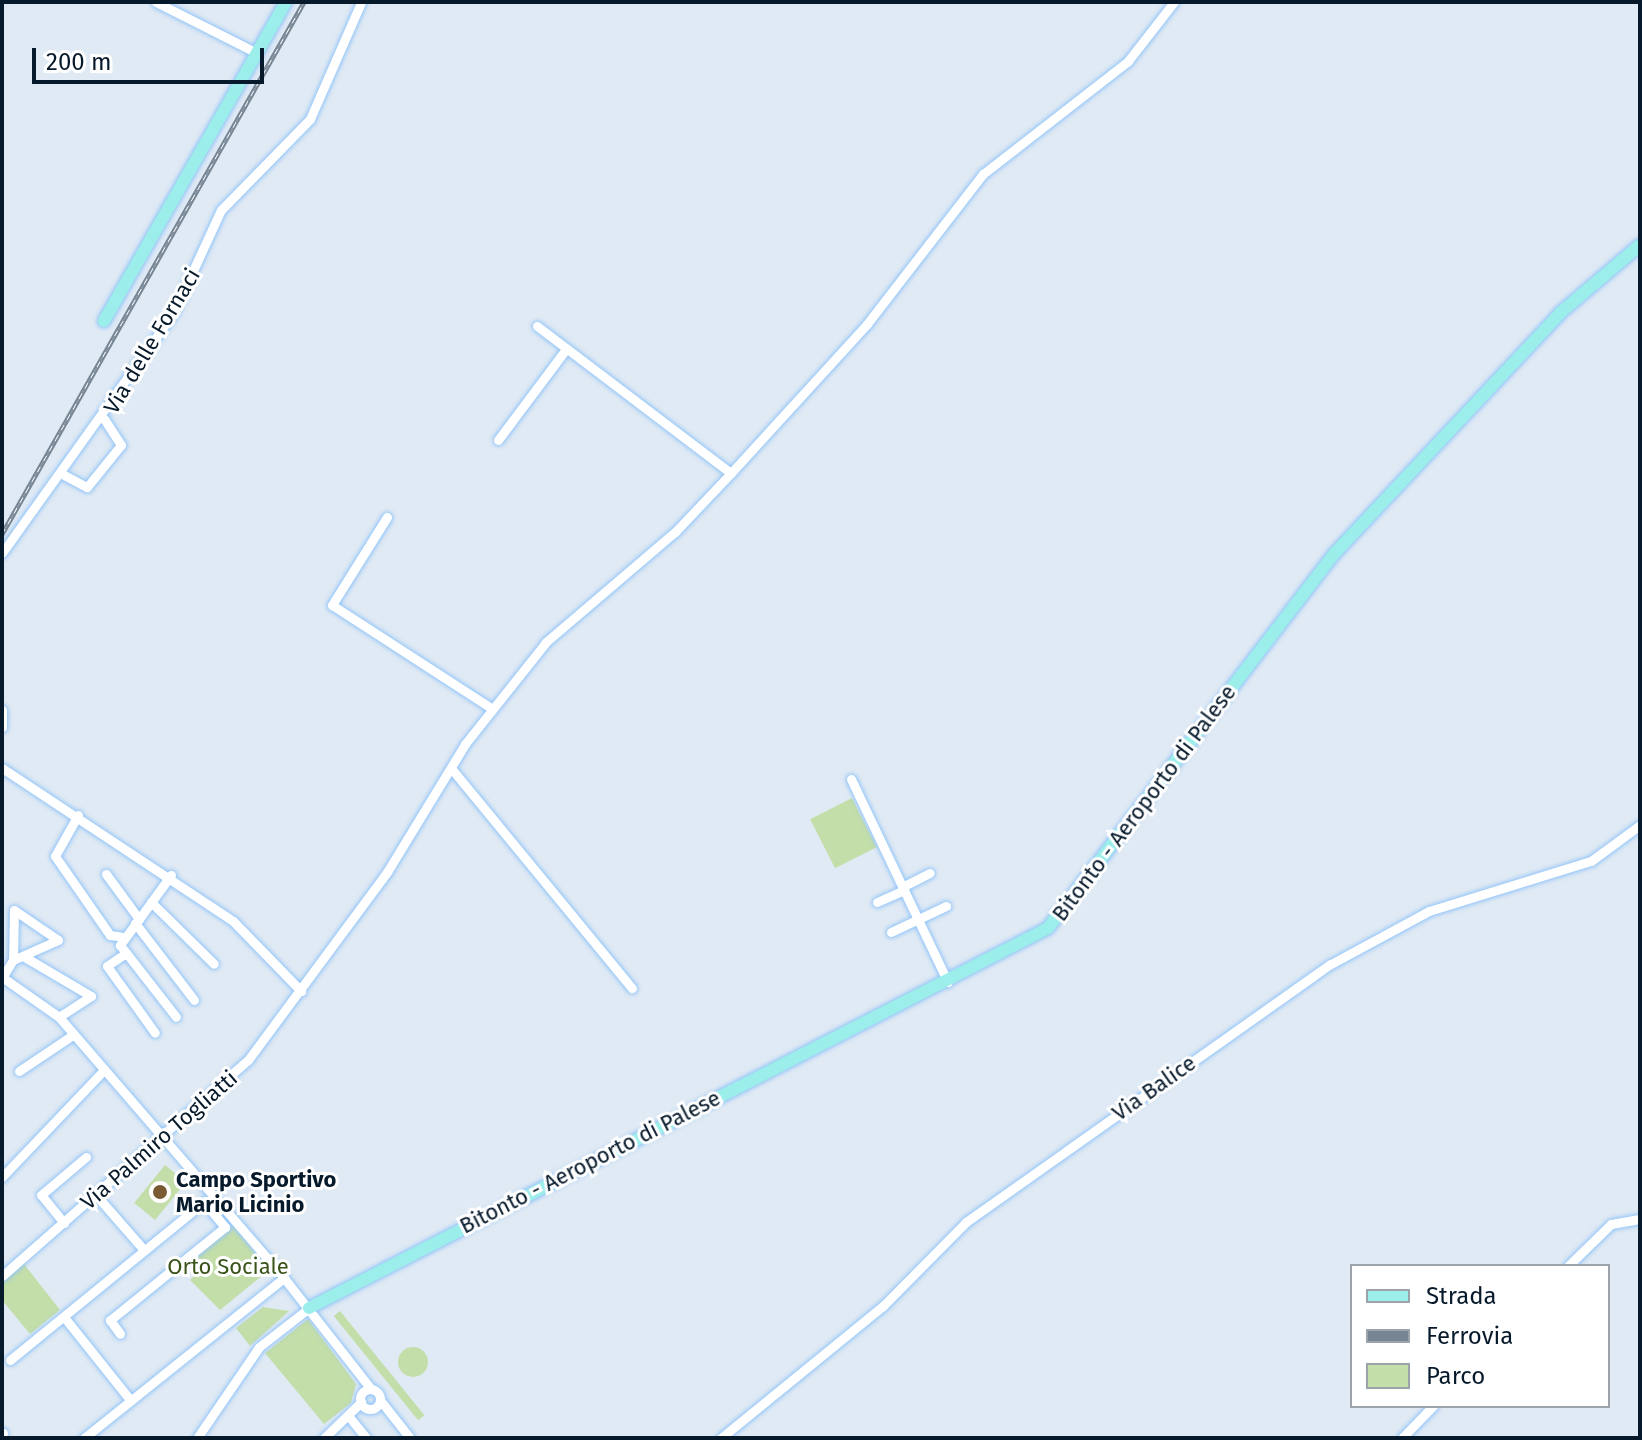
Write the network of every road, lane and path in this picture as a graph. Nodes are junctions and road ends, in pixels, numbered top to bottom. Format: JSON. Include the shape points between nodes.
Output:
{"nodes":[{"id":1,"x":156,"y":2,"type":"edge"},
{"id":2,"x":286,"y":2,"type":"edge"},
{"id":3,"x":361,"y":2,"type":"edge"},
{"id":4,"x":1174,"y":2,"type":"edge"},
{"id":5,"x":257,"y":53,"type":"junction"},
{"id":6,"x":1640,"y":245,"type":"edge"},
{"id":7,"x":104,"y":321,"type":"dead end"},
{"id":8,"x":537,"y":326,"type":"dead end"},
{"id":9,"x":566,"y":349,"type":"junction"},
{"id":10,"x":104,"y":419,"type":"junction"},
{"id":11,"x":498,"y":440,"type":"dead end"},
{"id":12,"x":731,"y":473,"type":"junction"},
{"id":13,"x":64,"y":475,"type":"junction"},
{"id":14,"x":387,"y":517,"type":"dead end"},
{"id":15,"x":2,"y":553,"type":"edge"},
{"id":16,"x":491,"y":708,"type":"junction"},
{"id":17,"x":2,"y":710,"type":"edge"},
{"id":18,"x":2,"y":727,"type":"edge"},
{"id":19,"x":2,"y":768,"type":"edge"},
{"id":20,"x":451,"y":768,"type":"junction"},
{"id":21,"x":851,"y":779,"type":"dead end"},
{"id":22,"x":78,"y":815,"type":"junction"},
{"id":23,"x":1640,"y":825,"type":"edge"},
{"id":24,"x":930,"y":873,"type":"dead end"},
{"id":25,"x":106,"y":874,"type":"dead end"},
{"id":26,"x":171,"y":875,"type":"junction"},
{"id":27,"x":903,"y":888,"type":"junction"},
{"id":28,"x":151,"y":902,"type":"junction"},
{"id":29,"x":877,"y":902,"type":"dead end"},
{"id":30,"x":946,"y":906,"type":"dead end"},
{"id":31,"x":918,"y":919,"type":"junction"},
{"id":32,"x":137,"y":921,"type":"junction"},
{"id":33,"x":891,"y":932,"type":"dead end"},
{"id":34,"x":125,"y":937,"type":"junction"},
{"id":35,"x":126,"y":953,"type":"junction"},
{"id":36,"x":18,"y":958,"type":"junction"},
{"id":37,"x":214,"y":964,"type":"dead end"},
{"id":38,"x":2,"y":978,"type":"edge"},
{"id":39,"x":948,"y":982,"type":"junction"},
{"id":40,"x":632,"y":988,"type":"dead end"},
{"id":41,"x":301,"y":991,"type":"junction"},
{"id":42,"x":194,"y":1000,"type":"dead end"},
{"id":43,"x":59,"y":1017,"type":"junction"},
{"id":44,"x":176,"y":1017,"type":"dead end"},
{"id":45,"x":155,"y":1033,"type":"dead end"},
{"id":46,"x":74,"y":1034,"type":"junction"},
{"id":47,"x":19,"y":1071,"type":"dead end"},
{"id":48,"x":102,"y":1072,"type":"junction"},
{"id":49,"x":164,"y":1136,"type":"junction"},
{"id":50,"x":86,"y":1157,"type":"dead end"},
{"id":51,"x":2,"y":1177,"type":"edge"},
{"id":52,"x":96,"y":1195,"type":"junction"},
{"id":53,"x":1640,"y":1219,"type":"edge"},
{"id":54,"x":64,"y":1223,"type":"junction"},
{"id":55,"x":144,"y":1250,"type":"junction"},
{"id":56,"x":1570,"y":1264,"type":"edge"},
{"id":57,"x":2,"y":1276,"type":"edge"},
{"id":58,"x":284,"y":1278,"type":"junction"},
{"id":59,"x":309,"y":1308,"type":"junction"},
{"id":60,"x":64,"y":1317,"type":"junction"},
{"id":61,"x":120,"y":1334,"type":"dead end"},
{"id":62,"x":10,"y":1360,"type":"dead end"},
{"id":63,"x":131,"y":1401,"type":"junction"},
{"id":64,"x":370,"y":1401,"type":"junction"},
{"id":65,"x":1431,"y":1408,"type":"edge"},
{"id":66,"x":350,"y":1418,"type":"junction"},
{"id":67,"x":84,"y":1438,"type":"edge"},
{"id":68,"x":197,"y":1438,"type":"edge"},
{"id":69,"x":324,"y":1438,"type":"edge"},
{"id":70,"x":366,"y":1438,"type":"edge"},
{"id":71,"x":410,"y":1438,"type":"edge"},
{"id":72,"x":721,"y":1438,"type":"edge"},
{"id":73,"x":1402,"y":1438,"type":"edge"}],
"edges":[{"from":1,"to":5,"type":"street"},
{"from":2,"to":5,"type":"main road"},
{"from":3,"to":10,"type":"street","name":"Via delle Fornaci","via":[[310,119],[221,210],[194,280]]},
{"from":4,"to":12,"type":"street","name":"Via Palmiro Togliatti","via":[[1128,61],[983,174],[867,324]]},
{"from":5,"to":7,"type":"main road"},
{"from":6,"to":39,"type":"main road","name":"Bitonto - Aeroporto di Palese","via":[[1560,313],[1335,553],[1061,916]]},
{"from":8,"to":9,"type":"street"},
{"from":9,"to":11,"type":"street"},
{"from":9,"to":12,"type":"street"},
{"from":10,"to":13,"type":"street","name":"Via delle Fornaci"},
{"from":10,"to":13,"type":"street","via":[[121,445],[87,487]]},
{"from":12,"to":16,"type":"street","name":"Via Palmiro Togliatti","via":[[675,532],[546,642]]},
{"from":13,"to":15,"type":"street","name":"Via delle Fornaci"},
{"from":14,"to":16,"type":"street","via":[[332,605]]},
{"from":16,"to":20,"type":"street","name":"Via Palmiro Togliatti"},
{"from":17,"to":18,"type":"street"},
{"from":19,"to":22,"type":"street"},
{"from":20,"to":40,"type":"street"},
{"from":20,"to":41,"type":"street","name":"Via Palmiro Togliatti"},
{"from":21,"to":27,"type":"street"},
{"from":22,"to":26,"type":"street"},
{"from":22,"to":34,"type":"street","via":[[55,856],[110,935]]},
{"from":23,"to":72,"type":"street","name":"Via Balice","via":[[1591,861],[1429,911],[1331,964],[966,1222],[883,1306]]},
{"from":24,"to":27,"type":"street"},
{"from":25,"to":32,"type":"street"},
{"from":26,"to":28,"type":"street"},
{"from":26,"to":41,"type":"street","via":[[233,921]]},
{"from":27,"to":29,"type":"street"},
{"from":27,"to":31,"type":"street"},
{"from":28,"to":32,"type":"street"},
{"from":28,"to":37,"type":"street"},
{"from":30,"to":31,"type":"street"},
{"from":31,"to":33,"type":"street"},
{"from":31,"to":39,"type":"street"},
{"from":32,"to":34,"type":"street"},
{"from":32,"to":42,"type":"street"},
{"from":34,"to":35,"type":"street","via":[[120,945]]},
{"from":35,"to":44,"type":"street"},
{"from":35,"to":45,"type":"street","via":[[107,966]]},
{"from":36,"to":36,"type":"street","via":[[14,910],[58,940]]},
{"from":36,"to":38,"type":"street"},
{"from":36,"to":43,"type":"street","via":[[91,996]]},
{"from":38,"to":43,"type":"street"},
{"from":39,"to":59,"type":"main road","name":"Bitonto - Aeroporto di Palese"},
{"from":41,"to":49,"type":"street","name":"Via Palmiro Togliatti","via":[[235,1074]]},
{"from":43,"to":46,"type":"street"},
{"from":46,"to":47,"type":"street"},
{"from":46,"to":48,"type":"street"},
{"from":48,"to":49,"type":"street","via":[[145,1124]]},
{"from":48,"to":51,"type":"street"},
{"from":49,"to":52,"type":"street","name":"Via Palmiro Togliatti"},
{"from":49,"to":58,"type":"street"},
{"from":50,"to":54,"type":"street","via":[[41,1195]]},
{"from":52,"to":54,"type":"street","name":"Via Palmiro Togliatti"},
{"from":52,"to":55,"type":"street"},
{"from":53,"to":56,"type":"street","via":[[1611,1224]]},
{"from":54,"to":57,"type":"street","name":"Via Palmiro Togliatti"},
{"from":55,"to":60,"type":"street"},
{"from":55,"to":61,"type":"street","via":[[204,1202],[225,1227],[110,1320]]},
{"from":58,"to":59,"type":"street"},
{"from":58,"to":63,"type":"street"},
{"from":59,"to":64,"type":"street","via":[[359,1368]]},
{"from":59,"to":68,"type":"street","via":[[259,1347]]},
{"from":60,"to":62,"type":"street"},
{"from":60,"to":63,"type":"street"},
{"from":63,"to":67,"type":"street"},
{"from":64,"to":66,"type":"street"},
{"from":64,"to":71,"type":"street","via":[[395,1411]]},
{"from":65,"to":73,"type":"street"},
{"from":66,"to":69,"type":"street"},
{"from":66,"to":70,"type":"street"}]}
